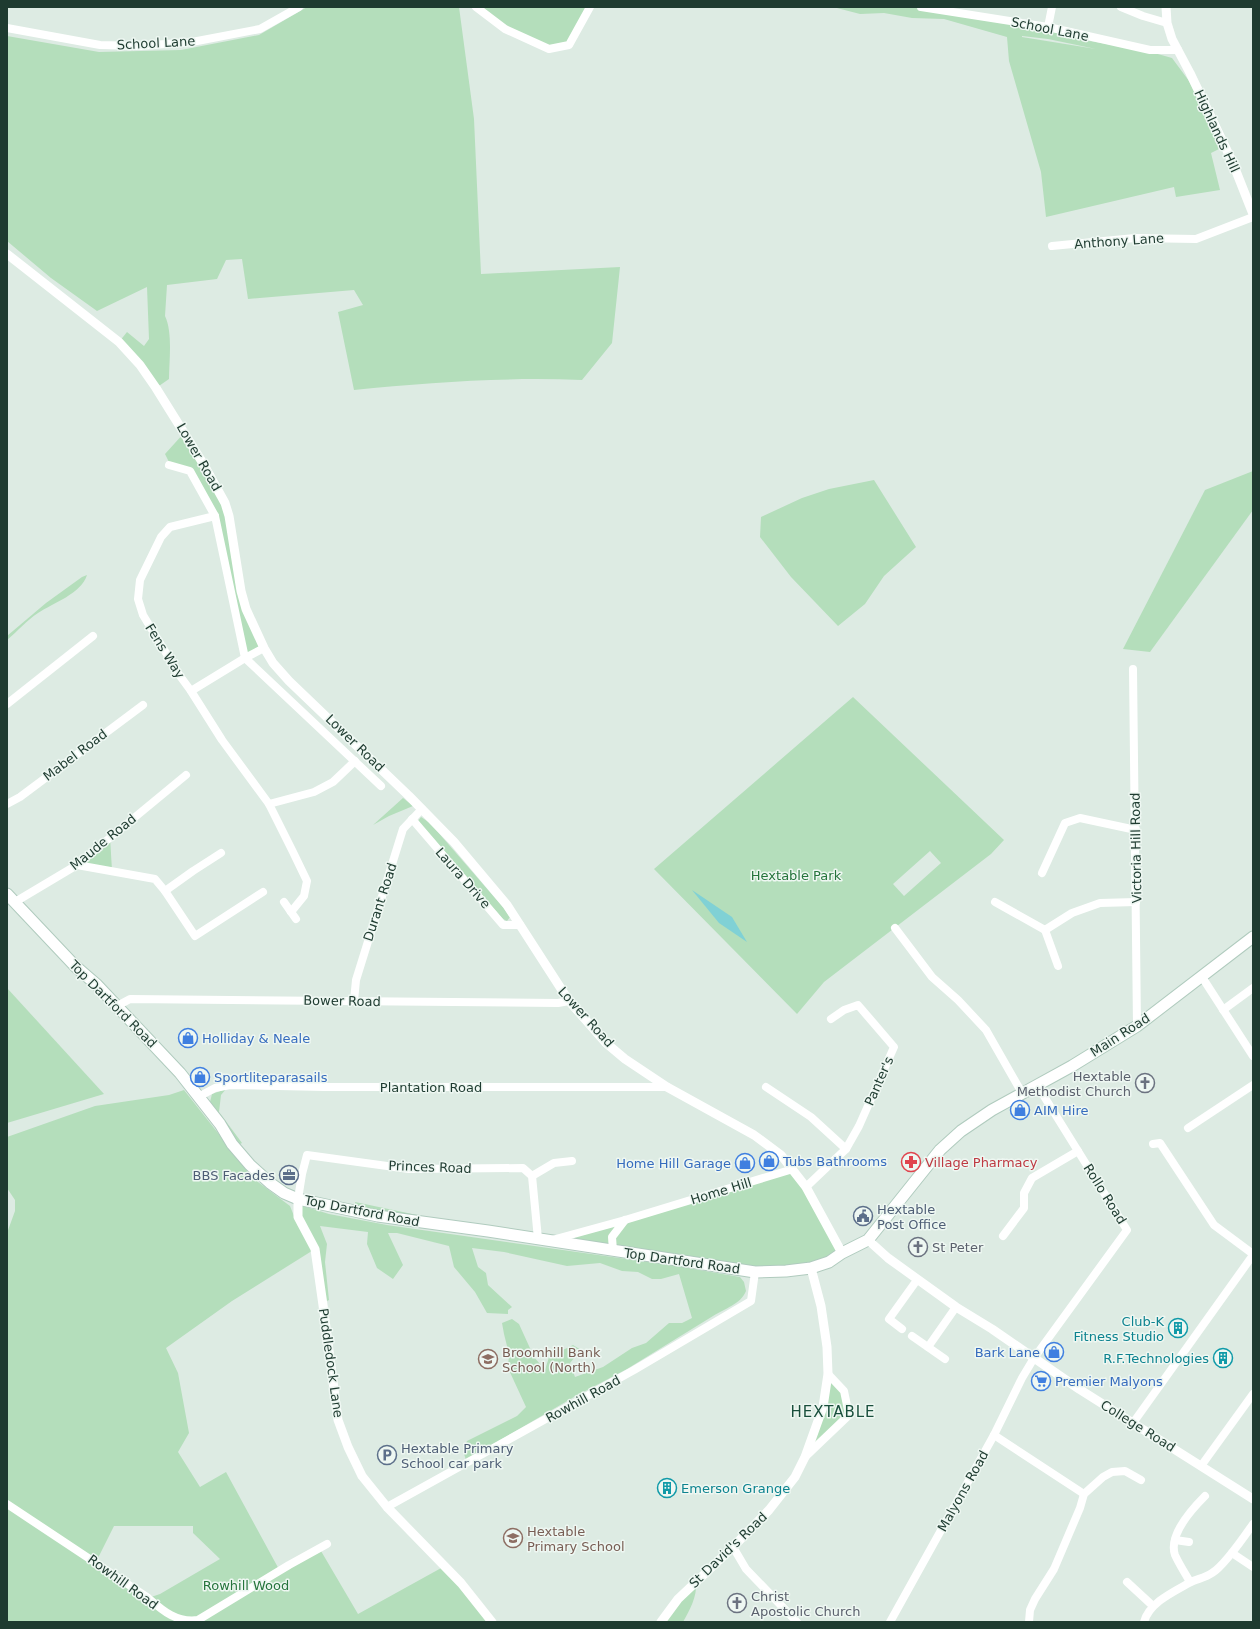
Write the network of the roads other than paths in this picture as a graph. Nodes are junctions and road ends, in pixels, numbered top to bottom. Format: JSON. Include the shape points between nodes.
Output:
{"nodes":[{"id":1,"x":299,"y":7,"type":"edge"},
{"id":2,"x":476,"y":7,"type":"edge"},
{"id":3,"x":590,"y":7,"type":"edge"},
{"id":4,"x":921,"y":7,"type":"edge"},
{"id":5,"x":1052,"y":7,"type":"edge"},
{"id":6,"x":1121,"y":7,"type":"edge"},
{"id":7,"x":1166,"y":7,"type":"edge"},
{"id":8,"x":944,"y":9,"type":"edge"},
{"id":9,"x":1167,"y":23,"type":"junction"},
{"id":10,"x":1048,"y":26,"type":"junction"},
{"id":11,"x":7,"y":28,"type":"edge"},
{"id":12,"x":1178,"y":50,"type":"junction"},
{"id":13,"x":1253,"y":214,"type":"edge"},
{"id":14,"x":1253,"y":217,"type":"edge"},
{"id":15,"x":1052,"y":246,"type":"dead end"},
{"id":16,"x":7,"y":254,"type":"edge"},
{"id":17,"x":169,"y":465,"type":"dead end"},
{"id":18,"x":215,"y":516,"type":"junction"},
{"id":19,"x":93,"y":636,"type":"dead end"},
{"id":20,"x":264,"y":648,"type":"junction"},
{"id":21,"x":245,"y":658,"type":"junction"},
{"id":22,"x":1134,"y":669,"type":"dead end"},
{"id":23,"x":192,"y":691,"type":"junction"},
{"id":24,"x":7,"y":704,"type":"edge"},
{"id":25,"x":143,"y":705,"type":"dead end"},
{"id":26,"x":355,"y":761,"type":"junction"},
{"id":27,"x":186,"y":774,"type":"dead end"},
{"id":28,"x":381,"y":786,"type":"dead end"},
{"id":29,"x":7,"y":804,"type":"edge"},
{"id":30,"x":269,"y":804,"type":"junction"},
{"id":31,"x":422,"y":809,"type":"junction"},
{"id":32,"x":412,"y":819,"type":"junction"},
{"id":33,"x":1136,"y":830,"type":"junction"},
{"id":34,"x":221,"y":853,"type":"dead end"},
{"id":35,"x":77,"y":865,"type":"junction"},
{"id":36,"x":1042,"y":873,"type":"dead end"},
{"id":37,"x":166,"y":891,"type":"junction"},
{"id":38,"x":263,"y":892,"type":"dead end"},
{"id":39,"x":7,"y":894,"type":"edge"},
{"id":40,"x":15,"y":902,"type":"junction"},
{"id":41,"x":284,"y":902,"type":"dead end"},
{"id":42,"x":995,"y":902,"type":"dead end"},
{"id":43,"x":1136,"y":902,"type":"junction"},
{"id":44,"x":291,"y":912,"type":"junction"},
{"id":45,"x":296,"y":919,"type":"dead end"},
{"id":46,"x":520,"y":925,"type":"junction"},
{"id":47,"x":895,"y":928,"type":"dead end"},
{"id":48,"x":1044,"y":930,"type":"junction"},
{"id":49,"x":1253,"y":937,"type":"edge"},
{"id":50,"x":1058,"y":966,"type":"dead end"},
{"id":51,"x":1202,"y":977,"type":"junction"},
{"id":52,"x":1253,"y":988,"type":"edge"},
{"id":53,"x":354,"y":1001,"type":"junction"},
{"id":54,"x":569,"y":1002,"type":"junction"},
{"id":55,"x":117,"y":1006,"type":"junction"},
{"id":56,"x":1223,"y":1010,"type":"junction"},
{"id":57,"x":831,"y":1019,"type":"dead end"},
{"id":58,"x":1137,"y":1026,"type":"junction"},
{"id":59,"x":1253,"y":1056,"type":"edge"},
{"id":60,"x":1037,"y":1085,"type":"junction"},
{"id":61,"x":1253,"y":1085,"type":"edge"},
{"id":62,"x":667,"y":1087,"type":"junction"},
{"id":63,"x":766,"y":1088,"type":"dead end"},
{"id":64,"x":1022,"y":1093,"type":"junction"},
{"id":65,"x":198,"y":1097,"type":"junction"},
{"id":66,"x":1188,"y":1128,"type":"dead end"},
{"id":67,"x":1153,"y":1144,"type":"dead end"},
{"id":68,"x":846,"y":1149,"type":"junction"},
{"id":69,"x":1078,"y":1150,"type":"junction"},
{"id":70,"x":572,"y":1162,"type":"dead end"},
{"id":71,"x":793,"y":1169,"type":"junction"},
{"id":72,"x":532,"y":1176,"type":"junction"},
{"id":73,"x":806,"y":1187,"type":"junction"},
{"id":74,"x":298,"y":1199,"type":"junction"},
{"id":75,"x":625,"y":1220,"type":"junction"},
{"id":76,"x":1003,"y":1236,"type":"dead end"},
{"id":77,"x":543,"y":1240,"type":"junction"},
{"id":78,"x":868,"y":1240,"type":"junction"},
{"id":79,"x":613,"y":1251,"type":"junction"},
{"id":80,"x":842,"y":1253,"type":"junction"},
{"id":81,"x":1253,"y":1255,"type":"edge"},
{"id":82,"x":811,"y":1268,"type":"junction"},
{"id":83,"x":755,"y":1272,"type":"junction"},
{"id":84,"x":917,"y":1280,"type":"junction"},
{"id":85,"x":956,"y":1307,"type":"junction"},
{"id":86,"x":902,"y":1329,"type":"dead end"},
{"id":87,"x":912,"y":1336,"type":"dead end"},
{"id":88,"x":928,"y":1347,"type":"junction"},
{"id":89,"x":1034,"y":1358,"type":"junction"},
{"id":90,"x":945,"y":1359,"type":"dead end"},
{"id":91,"x":828,"y":1374,"type":"junction"},
{"id":92,"x":1253,"y":1394,"type":"edge"},
{"id":93,"x":1133,"y":1422,"type":"junction"},
{"id":94,"x":994,"y":1435,"type":"junction"},
{"id":95,"x":805,"y":1457,"type":"junction"},
{"id":96,"x":1201,"y":1466,"type":"junction"},
{"id":97,"x":1141,"y":1480,"type":"dead end"},
{"id":98,"x":1084,"y":1494,"type":"junction"},
{"id":99,"x":1205,"y":1496,"type":"dead end"},
{"id":100,"x":1253,"y":1499,"type":"edge"},
{"id":101,"x":7,"y":1504,"type":"edge"},
{"id":102,"x":387,"y":1507,"type":"junction"},
{"id":103,"x":1253,"y":1524,"type":"edge"},
{"id":104,"x":1175,"y":1540,"type":"junction"},
{"id":105,"x":1189,"y":1542,"type":"dead end"},
{"id":106,"x":327,"y":1544,"type":"dead end"},
{"id":107,"x":733,"y":1547,"type":"junction"},
{"id":108,"x":1232,"y":1553,"type":"junction"},
{"id":109,"x":1253,"y":1567,"type":"edge"},
{"id":110,"x":1127,"y":1582,"type":"dead end"},
{"id":111,"x":1190,"y":1582,"type":"junction"},
{"id":112,"x":1153,"y":1606,"type":"junction"},
{"id":113,"x":492,"y":1622,"type":"edge"},
{"id":114,"x":661,"y":1622,"type":"edge"},
{"id":115,"x":797,"y":1622,"type":"edge"},
{"id":116,"x":890,"y":1622,"type":"edge"},
{"id":117,"x":1029,"y":1622,"type":"edge"},
{"id":118,"x":1144,"y":1622,"type":"edge"}],
"edges":[{"from":1,"to":11,"type":"street","name":"School Lane","via":[[260,28],[192,42],[140,46],[100,45]]},
{"from":2,"to":3,"type":"street","via":[[505,29],[549,49],[569,45]]},
{"from":4,"to":8,"type":"street","name":"School Lane"},
{"from":5,"to":10,"type":"street"},
{"from":6,"to":9,"type":"street"},
{"from":7,"to":9,"type":"street","name":"Highlands Hill"},
{"from":8,"to":10,"type":"street","name":"School Lane"},
{"from":9,"to":12,"type":"street","name":"Highlands Hill"},
{"from":10,"to":12,"type":"street","name":"School Lane","via":[[1150,50]]},
{"from":12,"to":13,"type":"street","name":"Highlands Hill","via":[[1232,161]]},
{"from":14,"to":15,"type":"street","name":"Anthony Lane","via":[[1196,239],[1135,238]]},
{"from":16,"to":20,"type":"street","name":"Lower Road","via":[[119,342],[160,393],[225,503],[241,591],[246,609]]},
{"from":17,"to":18,"type":"street","name":"Lower Road","via":[[190,471]]},
{"from":18,"to":21,"type":"street","name":"Lower Road"},
{"from":18,"to":23,"type":"street","name":"Fens Way","via":[[170,527],[161,537],[140,580],[138,599],[141,610],[180,676]]},
{"from":19,"to":24,"type":"street"},
{"from":20,"to":21,"type":"street"},
{"from":20,"to":31,"type":"street","name":"Lower Road","via":[[289,681]]},
{"from":21,"to":23,"type":"street"},
{"from":21,"to":26,"type":"street","name":"Lower Road"},
{"from":22,"to":33,"type":"street","name":"Victoria Hill Road"},
{"from":23,"to":30,"type":"street","name":"Fens Way","via":[[222,740]]},
{"from":25,"to":29,"type":"street","name":"Mabel Road"},
{"from":26,"to":28,"type":"street","name":"Lower Road"},
{"from":26,"to":30,"type":"street","via":[[333,782],[314,792]]},
{"from":27,"to":35,"type":"street","name":"Maude Road"},
{"from":30,"to":44,"type":"street","name":"Fens Way","via":[[307,881],[304,896]]},
{"from":31,"to":32,"type":"street","name":"Durant Road"},
{"from":31,"to":46,"type":"street","name":"Lower Road","via":[[507,905]]},
{"from":32,"to":46,"type":"street","name":"Laura Drive","via":[[503,925]]},
{"from":32,"to":53,"type":"street","name":"Durant Road","via":[[404,829],[356,980]]},
{"from":33,"to":36,"type":"street","via":[[1080,818],[1065,823]]},
{"from":33,"to":43,"type":"street","name":"Victoria Hill Road"},
{"from":34,"to":37,"type":"street"},
{"from":35,"to":37,"type":"street","via":[[155,879]]},
{"from":35,"to":40,"type":"street","name":"Maude Road"},
{"from":37,"to":38,"type":"street","via":[[195,936]]},
{"from":39,"to":40,"type":"main road","name":"Top Dartford Road"},
{"from":40,"to":55,"type":"main road","name":"Top Dartford Road"},
{"from":41,"to":44,"type":"street"},
{"from":42,"to":48,"type":"street"},
{"from":43,"to":48,"type":"street","via":[[1100,903],[1072,913]]},
{"from":43,"to":58,"type":"street","name":"Victoria Hill Road"},
{"from":44,"to":45,"type":"street"},
{"from":46,"to":54,"type":"street","name":"Lower Road"},
{"from":47,"to":64,"type":"street","via":[[932,977],[986,1030]]},
{"from":48,"to":50,"type":"street"},
{"from":49,"to":51,"type":"main road","name":"Main Road"},
{"from":51,"to":56,"type":"street"},
{"from":51,"to":58,"type":"main road","name":"Main Road"},
{"from":52,"to":56,"type":"street"},
{"from":53,"to":54,"type":"street","name":"Bower Road"},
{"from":53,"to":55,"type":"street","name":"Bower Road","via":[[130,999]]},
{"from":54,"to":62,"type":"street","name":"Lower Road","via":[[606,1043]]},
{"from":55,"to":65,"type":"main road","name":"Top Dartford Road","via":[[176,1068]]},
{"from":56,"to":59,"type":"street"},
{"from":57,"to":68,"type":"street","name":"Panter's","via":[[844,1010],[858,1005],[894,1047]]},
{"from":58,"to":60,"type":"main road","name":"Main Road"},
{"from":60,"to":64,"type":"main road","name":"Main Road"},
{"from":60,"to":69,"type":"street","name":"Rollo Road"},
{"from":61,"to":66,"type":"street"},
{"from":62,"to":65,"type":"street","name":"Plantation Road","via":[[230,1085],[215,1088]]},
{"from":62,"to":71,"type":"street","name":"Lower Road","via":[[754,1135],[780,1155]]},
{"from":63,"to":68,"type":"street","via":[[811,1117]]},
{"from":64,"to":78,"type":"main road","name":"Main Road","via":[[976,1120],[940,1150]]},
{"from":65,"to":74,"type":"main road","name":"Top Dartford Road","via":[[250,1165],[284,1193]]},
{"from":67,"to":81,"type":"street","via":[[1160,1143],[1214,1224]]},
{"from":68,"to":73,"type":"street","name":"Panter's"},
{"from":69,"to":76,"type":"street","via":[[1032,1178],[1024,1193],[1024,1208],[1011,1219]]},
{"from":69,"to":89,"type":"street","name":"Rollo Road","via":[[1127,1230]]},
{"from":70,"to":72,"type":"street","via":[[554,1163]]},
{"from":71,"to":73,"type":"street"},
{"from":71,"to":75,"type":"street","name":"Home Hill"},
{"from":72,"to":74,"type":"street","name":"Princes Road","via":[[523,1168],[409,1169],[307,1155]]},
{"from":72,"to":77,"type":"street"},
{"from":73,"to":80,"type":"street"},
{"from":74,"to":77,"type":"main road","name":"Top Dartford Road","via":[[384,1217]]},
{"from":74,"to":102,"type":"street","name":"Puddledock Lane","via":[[298,1217],[315,1249],[338,1420],[362,1476]]},
{"from":75,"to":77,"type":"street","name":"Home Hill"},
{"from":75,"to":79,"type":"street","via":[[612,1237]]},
{"from":77,"to":79,"type":"main road","name":"Top Dartford Road"},
{"from":78,"to":80,"type":"main road","name":"Main Road"},
{"from":78,"to":84,"type":"street","name":"College Road"},
{"from":79,"to":83,"type":"main road","name":"Top Dartford Road"},
{"from":80,"to":82,"type":"main road","name":"Top Dartford Road","via":[[829,1262]]},
{"from":81,"to":93,"type":"street"},
{"from":82,"to":83,"type":"main road","name":"Top Dartford Road"},
{"from":82,"to":91,"type":"street","name":"St David's Road","via":[[821,1306]]},
{"from":83,"to":102,"type":"street","name":"Rowhill Road","via":[[751,1301],[634,1370]]},
{"from":84,"to":85,"type":"street","name":"College Road"},
{"from":84,"to":86,"type":"street","via":[[889,1319]]},
{"from":85,"to":88,"type":"street"},
{"from":85,"to":89,"type":"street","name":"College Road"},
{"from":87,"to":88,"type":"street"},
{"from":88,"to":90,"type":"street"},
{"from":89,"to":93,"type":"street","name":"College Road"},
{"from":89,"to":94,"type":"street","name":"Malyons Road"},
{"from":91,"to":95,"type":"street","name":"St David's Road","via":[[823,1407]]},
{"from":91,"to":95,"type":"street","name":"St David's Road","via":[[844,1391],[849,1415]]},
{"from":92,"to":96,"type":"street"},
{"from":93,"to":96,"type":"street","name":"College Road"},
{"from":94,"to":98,"type":"street"},
{"from":94,"to":116,"type":"street","name":"Malyons Road"},
{"from":95,"to":107,"type":"street","name":"St David's Road","via":[[795,1477],[774,1505]]},
{"from":96,"to":100,"type":"street","name":"College Road"},
{"from":97,"to":98,"type":"street","via":[[1125,1471],[1112,1472]]},
{"from":98,"to":117,"type":"street","via":[[1054,1569],[1030,1610]]},
{"from":99,"to":104,"type":"street","via":[[1180,1525]]},
{"from":101,"to":106,"type":"street","name":"Rowhill Road","via":[[147,1596],[165,1612],[189,1621],[198,1620]]},
{"from":102,"to":113,"type":"street","name":"Puddledock Lane","via":[[461,1583]]},
{"from":103,"to":108,"type":"street"},
{"from":104,"to":105,"type":"street"},
{"from":104,"to":111,"type":"street","via":[[1174,1554]]},
{"from":107,"to":114,"type":"street","name":"St David's Road","via":[[678,1599]]},
{"from":107,"to":115,"type":"street","via":[[746,1569]]},
{"from":108,"to":109,"type":"street"},
{"from":108,"to":111,"type":"street","via":[[1213,1573]]},
{"from":110,"to":112,"type":"street"},
{"from":111,"to":112,"type":"street"},
{"from":112,"to":118,"type":"street"}]}
